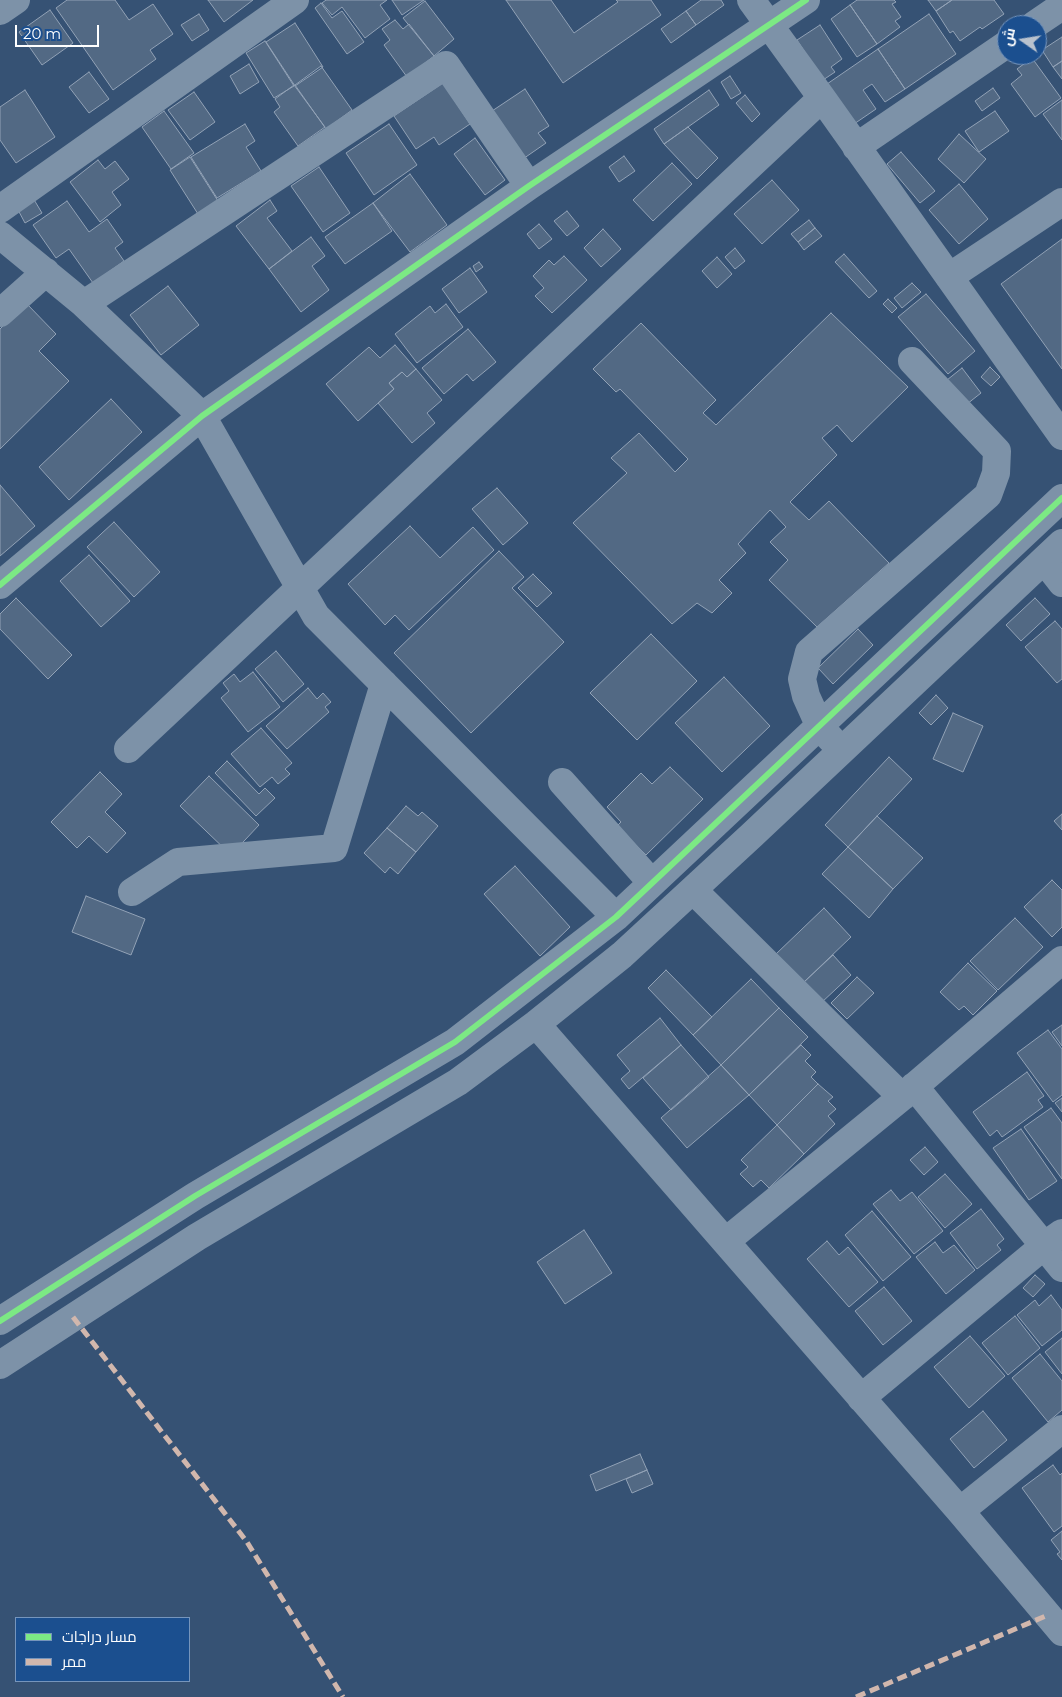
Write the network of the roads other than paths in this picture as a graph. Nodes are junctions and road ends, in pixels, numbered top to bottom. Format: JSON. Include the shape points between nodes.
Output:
{"nodes":[{"id":1,"x":16,"y":0,"type":"edge"},
{"id":2,"x":295,"y":0,"type":"edge"},
{"id":3,"x":751,"y":0,"type":"edge"},
{"id":4,"x":806,"y":0,"type":"edge"},
{"id":5,"x":1062,"y":6,"type":"edge"},
{"id":6,"x":0,"y":11,"type":"edge"},
{"id":7,"x":1047,"y":16,"type":"edge"},
{"id":8,"x":770,"y":25,"type":"junction"},
{"id":9,"x":997,"y":51,"type":"edge"},
{"id":10,"x":822,"y":98,"type":"junction"},
{"id":11,"x":856,"y":147,"type":"junction"},
{"id":12,"x":528,"y":186,"type":"junction"},
{"id":13,"x":1062,"y":202,"type":"edge"},
{"id":14,"x":0,"y":209,"type":"edge"},
{"id":15,"x":0,"y":235,"type":"edge"},
{"id":16,"x":46,"y":272,"type":"junction"},
{"id":17,"x":949,"y":277,"type":"junction"},
{"id":18,"x":84,"y":304,"type":"junction"},
{"id":19,"x":0,"y":313,"type":"edge"},
{"id":20,"x":912,"y":362,"type":"dead end"},
{"id":21,"x":202,"y":416,"type":"junction"},
{"id":22,"x":1062,"y":436,"type":"edge"},
{"id":23,"x":1062,"y":498,"type":"edge"},
{"id":24,"x":1053,"y":552,"type":"edge"},
{"id":25,"x":1062,"y":583,"type":"edge"},
{"id":26,"x":0,"y":584,"type":"edge"},
{"id":27,"x":300,"y":587,"type":"junction"},
{"id":28,"x":384,"y":684,"type":"junction"},
{"id":29,"x":820,"y":727,"type":"junction"},
{"id":30,"x":128,"y":749,"type":"dead end"},
{"id":31,"x":842,"y":751,"type":"junction"},
{"id":32,"x":562,"y":782,"type":"dead end"},
{"id":33,"x":652,"y":883,"type":"junction"},
{"id":34,"x":693,"y":890,"type":"junction"},
{"id":35,"x":132,"y":892,"type":"dead end"},
{"id":36,"x":616,"y":917,"type":"junction"},
{"id":37,"x":1062,"y":960,"type":"edge"},
{"id":38,"x":536,"y":1024,"type":"junction"},
{"id":39,"x":908,"y":1092,"type":"junction"},
{"id":40,"x":1053,"y":1239,"type":"edge"},
{"id":41,"x":726,"y":1241,"type":"junction"},
{"id":42,"x":1062,"y":1268,"type":"edge"},
{"id":43,"x":0,"y":1321,"type":"edge"},
{"id":44,"x":0,"y":1364,"type":"edge"},
{"id":45,"x":861,"y":1398,"type":"junction"},
{"id":46,"x":1062,"y":1429,"type":"edge"},
{"id":47,"x":960,"y":1511,"type":"junction"},
{"id":48,"x":1062,"y":1632,"type":"edge"}],
"edges":[{"from":1,"to":6,"type":"street"},
{"from":2,"to":14,"type":"street"},
{"from":3,"to":8,"type":"street"},
{"from":4,"to":8,"type":"street"},
{"from":5,"to":7,"type":"street"},
{"from":8,"to":10,"type":"street"},
{"from":8,"to":12,"type":"street"},
{"from":9,"to":11,"type":"street"},
{"from":10,"to":11,"type":"street"},
{"from":10,"to":27,"type":"street"},
{"from":11,"to":17,"type":"street"},
{"from":12,"to":18,"type":"street","via":[[446,65]]},
{"from":12,"to":21,"type":"street"},
{"from":13,"to":17,"type":"street"},
{"from":15,"to":16,"type":"street"},
{"from":16,"to":18,"type":"street"},
{"from":16,"to":19,"type":"street"},
{"from":17,"to":22,"type":"street"},
{"from":18,"to":21,"type":"street"},
{"from":20,"to":29,"type":"street","via":[[997,451],[996,473],[988,495],[809,652],[802,679]]},
{"from":21,"to":26,"type":"street"},
{"from":21,"to":27,"type":"street"},
{"from":23,"to":29,"type":"street"},
{"from":24,"to":25,"type":"street"},
{"from":24,"to":31,"type":"street"},
{"from":27,"to":28,"type":"street","via":[[316,616]]},
{"from":27,"to":30,"type":"street"},
{"from":28,"to":35,"type":"street","via":[[334,848],[178,862]]},
{"from":28,"to":36,"type":"street"},
{"from":29,"to":31,"type":"street"},
{"from":29,"to":33,"type":"street"},
{"from":31,"to":34,"type":"street"},
{"from":32,"to":33,"type":"street"},
{"from":33,"to":36,"type":"street"},
{"from":34,"to":38,"type":"street","via":[[622,955]]},
{"from":34,"to":39,"type":"street"},
{"from":36,"to":43,"type":"street","via":[[454,1042],[195,1196]]},
{"from":37,"to":39,"type":"street"},
{"from":38,"to":41,"type":"street"},
{"from":38,"to":44,"type":"street","via":[[458,1082],[198,1237]]},
{"from":39,"to":40,"type":"street"},
{"from":39,"to":41,"type":"street"},
{"from":40,"to":42,"type":"street"},
{"from":40,"to":45,"type":"street"},
{"from":41,"to":45,"type":"street"},
{"from":45,"to":47,"type":"street"},
{"from":46,"to":47,"type":"street"},
{"from":47,"to":48,"type":"street"}]}
